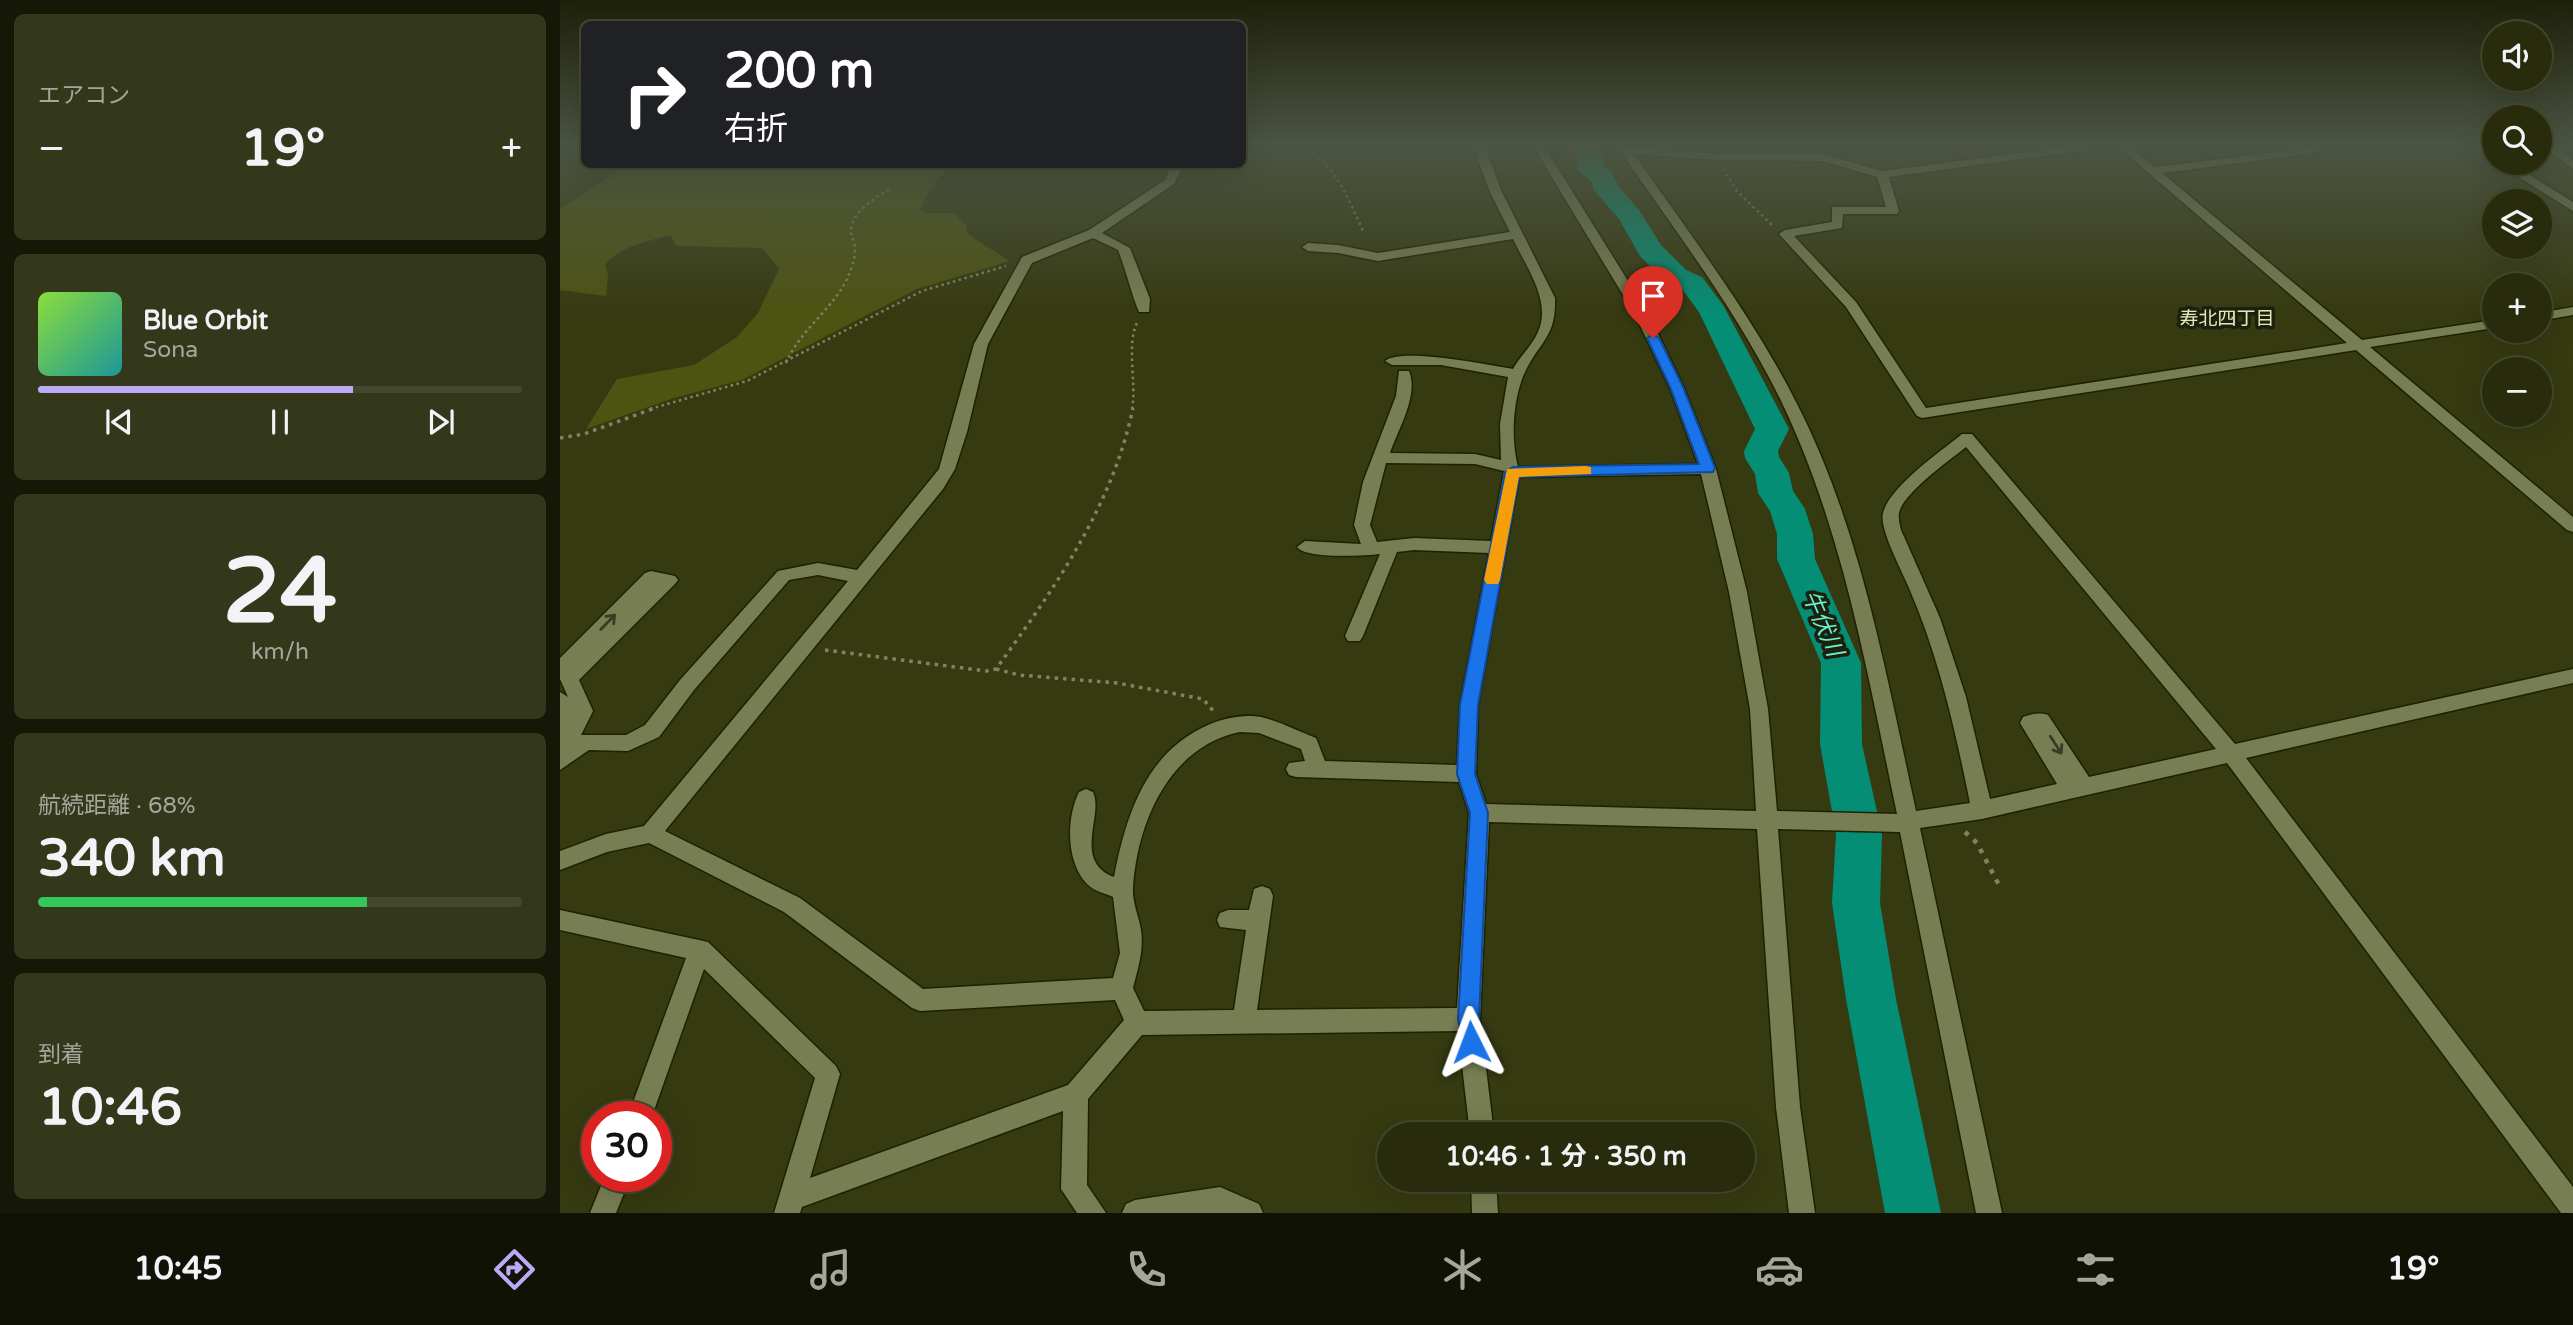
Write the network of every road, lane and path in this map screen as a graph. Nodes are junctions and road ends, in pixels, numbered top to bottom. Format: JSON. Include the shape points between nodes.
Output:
{"nodes":[{"id":1,"x":873,"y":203,"type":"edge"},
{"id":2,"x":1139,"y":203,"type":"edge"},
{"id":3,"x":1352,"y":203,"type":"edge"},
{"id":4,"x":1501,"y":203,"type":"edge"},
{"id":5,"x":1574,"y":203,"type":"edge"},
{"id":6,"x":1663,"y":203,"type":"edge"},
{"id":7,"x":1750,"y":203,"type":"edge"},
{"id":8,"x":1891,"y":203,"type":"edge"},
{"id":9,"x":2190,"y":203,"type":"edge"},
{"id":10,"x":1363,"y":231,"type":"dead end"},
{"id":11,"x":1093,"y":233,"type":"junction"},
{"id":12,"x":1785,"y":234,"type":"junction"},
{"id":13,"x":1517,"y":235,"type":"junction"},
{"id":14,"x":1308,"y":247,"type":"dead end"},
{"id":15,"x":1027,"y":260,"type":"junction"},
{"id":16,"x":1144,"y":309,"type":"joint"},
{"id":17,"x":2573,"y":311,"type":"edge"},
{"id":18,"x":2552,"y":315,"type":"edge"},
{"id":19,"x":2482,"y":326,"type":"edge"},
{"id":20,"x":2360,"y":345,"type":"junction"},
{"id":21,"x":1453,"y":354,"type":"dead end"},
{"id":22,"x":1392,"y":361,"type":"dead end"},
{"id":23,"x":786,"y":363,"type":"junction"},
{"id":24,"x":1520,"y":369,"type":"junction"},
{"id":25,"x":1404,"y":374,"type":"dead end"},
{"id":26,"x":560,"y":438,"type":"edge"},
{"id":27,"x":1380,"y":458,"type":"junction"},
{"id":28,"x":1708,"y":468,"type":"junction"},
{"id":29,"x":1511,"y":470,"type":"junction"},
{"id":30,"x":2573,"y":526,"type":"edge"},
{"id":31,"x":1392,"y":545,"type":"junction"},
{"id":32,"x":1305,"y":547,"type":"dead end"},
{"id":33,"x":1498,"y":547,"type":"junction"},
{"id":34,"x":1371,"y":548,"type":"junction"},
{"id":35,"x":861,"y":577,"type":"junction"},
{"id":36,"x":1353,"y":636,"type":"dead end"},
{"id":37,"x":803,"y":647,"type":"junction"},
{"id":38,"x":996,"y":669,"type":"junction"},
{"id":39,"x":560,"y":670,"type":"edge"},
{"id":40,"x":2573,"y":676,"type":"edge"},
{"id":41,"x":560,"y":700,"type":"edge"},
{"id":42,"x":1220,"y":728,"type":"junction"},
{"id":43,"x":560,"y":731,"type":"edge"},
{"id":44,"x":560,"y":744,"type":"edge"},
{"id":45,"x":2230,"y":752,"type":"junction"},
{"id":46,"x":560,"y":762,"type":"edge"},
{"id":47,"x":1297,"y":769,"type":"dead end"},
{"id":48,"x":1318,"y":771,"type":"junction"},
{"id":49,"x":1466,"y":774,"type":"junction"},
{"id":50,"x":1086,"y":798,"type":"dead end"},
{"id":51,"x":1982,"y":810,"type":"junction"},
{"id":52,"x":1479,"y":813,"type":"junction"},
{"id":53,"x":1949,"y":816,"type":"junction"},
{"id":54,"x":1777,"y":819,"type":"junction"},
{"id":55,"x":1903,"y":823,"type":"junction"},
{"id":56,"x":650,"y":834,"type":"junction"},
{"id":57,"x":566,"y":853,"type":"edge"},
{"id":58,"x":2001,"y":889,"type":"dead end"},
{"id":59,"x":1122,"y":890,"type":"junction"},
{"id":60,"x":1262,"y":896,"type":"dead end"},
{"id":61,"x":1258,"y":919,"type":"junction"},
{"id":62,"x":560,"y":920,"type":"edge"},
{"id":63,"x":1228,"y":920,"type":"dead end"},
{"id":64,"x":700,"y":950,"type":"junction"},
{"id":65,"x":1121,"y":989,"type":"junction"},
{"id":66,"x":1468,"y":1019,"type":"junction"},
{"id":67,"x":1138,"y":1023,"type":"junction"},
{"id":68,"x":1244,"y":1023,"type":"junction"},
{"id":69,"x":1076,"y":1094,"type":"junction"},
{"id":70,"x":645,"y":1101,"type":"edge"},
{"id":71,"x":1481,"y":1122,"type":"edge"},
{"id":72,"x":612,"y":1192,"type":"edge"},
{"id":73,"x":1484,"y":1192,"type":"edge"},
{"id":74,"x":790,"y":1205,"type":"edge"},
{"id":75,"x":2573,"y":1208,"type":"edge"},
{"id":76,"x":603,"y":1213,"type":"edge"},
{"id":77,"x":1093,"y":1213,"type":"edge"},
{"id":78,"x":1135,"y":1213,"type":"edge"},
{"id":79,"x":1250,"y":1213,"type":"edge"},
{"id":80,"x":1485,"y":1213,"type":"edge"},
{"id":81,"x":1802,"y":1213,"type":"edge"},
{"id":82,"x":1989,"y":1213,"type":"edge"}],
"edges":[{"from":1,"to":23,"type":"path","via":[[852,224],[855,248],[833,302],[795,343]]},
{"from":2,"to":11,"type":"street"},
{"from":3,"to":10,"type":"path"},
{"from":4,"to":13,"type":"street"},
{"from":5,"to":28,"type":"street","via":[[1641,313]]},
{"from":6,"to":55,"type":"street","via":[[1768,363],[1808,444],[1862,608]]},
{"from":7,"to":12,"type":"path"},
{"from":8,"to":12,"type":"street","via":[[1893,211],[1836,211],[1838,225]]},
{"from":9,"to":20,"type":"street"},
{"from":11,"to":15,"type":"street"},
{"from":11,"to":16,"type":"street","via":[[1124,248]]},
{"from":12,"to":20,"type":"street","via":[[1851,305],[1922,413]]},
{"from":13,"to":14,"type":"street","via":[[1378,257]]},
{"from":13,"to":24,"type":"street","via":[[1548,299],[1550,318],[1546,334]]},
{"from":15,"to":23,"type":"path","via":[[922,291]]},
{"from":15,"to":35,"type":"street","via":[[981,345],[947,469]]},
{"from":16,"to":38,"type":"path","via":[[1133,331],[1132,410],[1102,506],[1048,597]]},
{"from":17,"to":18,"type":"street"},
{"from":19,"to":20,"type":"street"},
{"from":20,"to":30,"type":"street"},
{"from":21,"to":24,"type":"street"},
{"from":22,"to":24,"type":"street"},
{"from":23,"to":26,"type":"path","via":[[747,381],[667,403],[584,435]]},
{"from":24,"to":29,"type":"street","via":[[1510,397]]},
{"from":25,"to":27,"type":"street","via":[[1403,396]]},
{"from":27,"to":29,"type":"street","via":[[1475,459]]},
{"from":27,"to":34,"type":"street","via":[[1362,525]]},
{"from":28,"to":29,"type":"street"},
{"from":28,"to":54,"type":"street","via":[[1738,592]]},
{"from":29,"to":33,"type":"street"},
{"from":31,"to":33,"type":"street"},
{"from":31,"to":34,"type":"street"},
{"from":31,"to":36,"type":"street"},
{"from":32,"to":34,"type":"street"},
{"from":33,"to":49,"type":"street","via":[[1469,705]]},
{"from":35,"to":37,"type":"street"},
{"from":35,"to":46,"type":"street","via":[[818,569],[784,575],[652,731],[628,743],[585,743]]},
{"from":37,"to":38,"type":"path"},
{"from":37,"to":56,"type":"street"},
{"from":38,"to":42,"type":"path","via":[[1203,699],[1219,717]]},
{"from":39,"to":44,"type":"street","one_way":true,"via":[[651,578],[669,580],[569,678],[584,711]]},
{"from":40,"to":45,"type":"street"},
{"from":41,"to":43,"type":"street","via":[[570,714]]},
{"from":42,"to":48,"type":"street","via":[[1260,725],[1309,744]]},
{"from":42,"to":59,"type":"street","via":[[1182,749],[1163,771],[1133,834]]},
{"from":45,"to":51,"type":"street"},
{"from":45,"to":51,"type":"street","via":[[1967,438],[1910,488],[1891,515],[1957,697]]},
{"from":45,"to":75,"type":"street"},
{"from":47,"to":48,"type":"street"},
{"from":48,"to":49,"type":"street"},
{"from":49,"to":52,"type":"street"},
{"from":50,"to":59,"type":"street","via":[[1081,819],[1084,864],[1098,881]]},
{"from":51,"to":53,"type":"street"},
{"from":52,"to":54,"type":"street"},
{"from":52,"to":66,"type":"street"},
{"from":53,"to":55,"type":"street"},
{"from":53,"to":58,"type":"path","via":[[1977,844]]},
{"from":54,"to":55,"type":"street"},
{"from":54,"to":81,"type":"street","via":[[1788,1107]]},
{"from":55,"to":82,"type":"street"},
{"from":56,"to":57,"type":"street"},
{"from":56,"to":65,"type":"street","via":[[792,905],[920,1000]]},
{"from":59,"to":65,"type":"street","via":[[1131,953]]},
{"from":60,"to":61,"type":"street"},
{"from":61,"to":63,"type":"street"},
{"from":61,"to":68,"type":"street"},
{"from":62,"to":64,"type":"street"},
{"from":64,"to":70,"type":"street"},
{"from":64,"to":74,"type":"street","via":[[828,1074]]},
{"from":65,"to":67,"type":"street"},
{"from":66,"to":68,"type":"street"},
{"from":66,"to":71,"type":"street"},
{"from":67,"to":68,"type":"street"},
{"from":67,"to":69,"type":"street"},
{"from":69,"to":74,"type":"street"},
{"from":69,"to":77,"type":"street","via":[[1074,1189]]},
{"from":72,"to":76,"type":"street"},
{"from":73,"to":80,"type":"street"},
{"from":78,"to":79,"type":"street","via":[[1220,1200]]}]}
